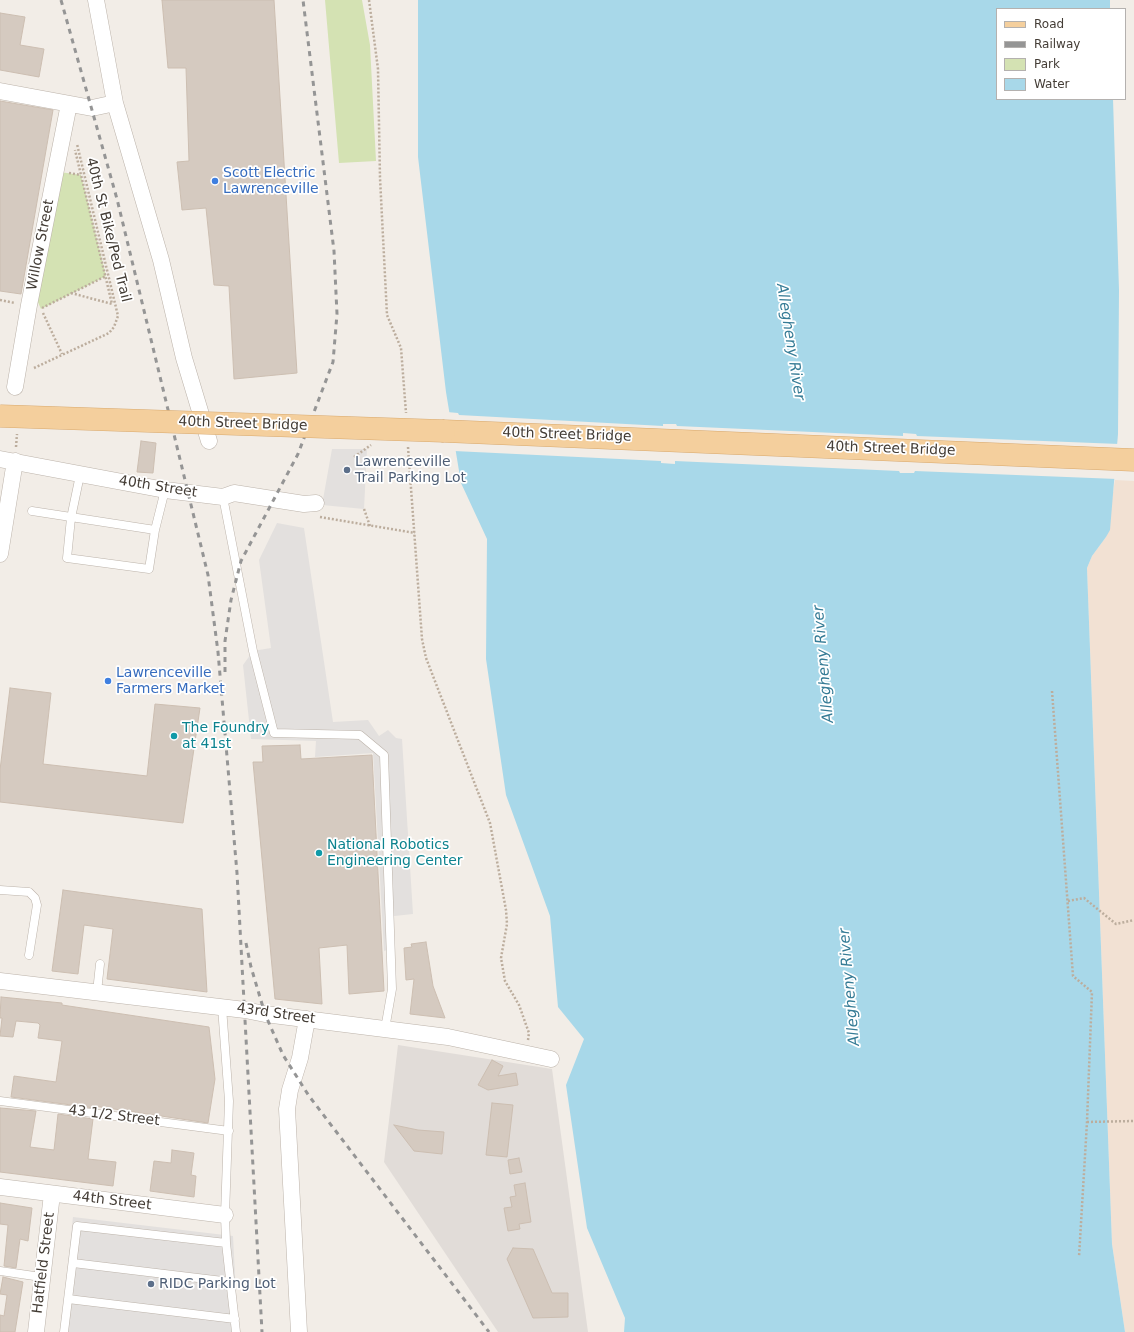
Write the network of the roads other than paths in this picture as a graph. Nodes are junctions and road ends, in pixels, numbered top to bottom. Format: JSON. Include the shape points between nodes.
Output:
{"nodes":[{"id":1,"x":96,"y":0,"type":"edge"},
{"id":2,"x":0,"y":91,"type":"edge"},
{"id":3,"x":115,"y":102,"type":"junction"},
{"id":4,"x":69,"y":104,"type":"junction"},
{"id":5,"x":15,"y":387,"type":"dead end"},
{"id":6,"x":0,"y":416,"type":"edge"},
{"id":7,"x":208,"y":441,"type":"dead end"},
{"id":8,"x":7,"y":460,"type":"edge"},
{"id":9,"x":1134,"y":460,"type":"edge"},
{"id":10,"x":80,"y":475,"type":"junction"},
{"id":11,"x":166,"y":490,"type":"junction"},
{"id":12,"x":223,"y":497,"type":"junction"},
{"id":13,"x":315,"y":509,"type":"road end"},
{"id":14,"x":32,"y":511,"type":"dead end"},
{"id":15,"x":71,"y":518,"type":"junction"},
{"id":16,"x":155,"y":530,"type":"junction"},
{"id":17,"x":0,"y":554,"type":"edge"},
{"id":18,"x":0,"y":890,"type":"edge"},
{"id":19,"x":29,"y":955,"type":"dead end"},
{"id":20,"x":100,"y":964,"type":"dead end"},
{"id":21,"x":0,"y":981,"type":"edge"},
{"id":22,"x":97,"y":992,"type":"junction"},
{"id":23,"x":222,"y":1007,"type":"junction"},
{"id":24,"x":307,"y":1019,"type":"junction"},
{"id":25,"x":385,"y":1029,"type":"junction"},
{"id":26,"x":551,"y":1059,"type":"dead end"},
{"id":27,"x":0,"y":1101,"type":"edge"},
{"id":28,"x":229,"y":1131,"type":"junction"},
{"id":29,"x":0,"y":1187,"type":"edge"},
{"id":30,"x":52,"y":1194,"type":"junction"},
{"id":31,"x":225,"y":1215,"type":"junction"},
{"id":32,"x":226,"y":1243,"type":"junction"},
{"id":33,"x":72,"y":1263,"type":"junction"},
{"id":34,"x":0,"y":1271,"type":"edge"},
{"id":35,"x":41,"y":1277,"type":"junction"},
{"id":36,"x":230,"y":1282,"type":"junction"},
{"id":37,"x":68,"y":1299,"type":"junction"},
{"id":38,"x":235,"y":1319,"type":"junction"},
{"id":39,"x":36,"y":1332,"type":"edge"},
{"id":40,"x":64,"y":1332,"type":"edge"},
{"id":41,"x":236,"y":1332,"type":"edge"},
{"id":42,"x":299,"y":1332,"type":"edge"}],
"edges":[{"from":1,"to":3,"type":"street"},
{"from":2,"to":4,"type":"street"},
{"from":3,"to":4,"type":"street","via":[[92,108]]},
{"from":3,"to":7,"type":"street","via":[[161,260],[184,358]]},
{"from":4,"to":5,"type":"street","name":"Willow Street"},
{"from":6,"to":9,"type":"main road","name":"40th Street Bridge","bridge":true,"via":[[499,433]]},
{"from":8,"to":10,"type":"street","name":"40th Street"},
{"from":8,"to":17,"type":"street"},
{"from":10,"to":11,"type":"street","name":"40th Street"},
{"from":10,"to":15,"type":"lane"},
{"from":11,"to":12,"type":"street","name":"40th Street"},
{"from":11,"to":16,"type":"lane"},
{"from":12,"to":13,"type":"street","name":"40th Street","via":[[234,493],[304,504]]},
{"from":12,"to":25,"type":"lane","via":[[252,651],[274,733],[360,735],[384,755],[392,989]]},
{"from":14,"to":15,"type":"lane"},
{"from":15,"to":16,"type":"lane"},
{"from":15,"to":16,"type":"lane","via":[[67,558],[149,569]]},
{"from":18,"to":19,"type":"lane","via":[[29,892],[35,898]]},
{"from":20,"to":22,"type":"lane"},
{"from":21,"to":22,"type":"street","name":"43rd Street"},
{"from":22,"to":23,"type":"street","name":"43rd Street"},
{"from":23,"to":24,"type":"street","name":"43rd Street"},
{"from":23,"to":28,"type":"lane"},
{"from":24,"to":25,"type":"street","name":"43rd Street"},
{"from":24,"to":42,"type":"street","via":[[287,1109]]},
{"from":25,"to":26,"type":"street","name":"43rd Street","via":[[448,1038]]},
{"from":27,"to":28,"type":"lane","name":"43 1/2 Street"},
{"from":28,"to":31,"type":"lane"},
{"from":29,"to":30,"type":"street","name":"44th Street"},
{"from":30,"to":31,"type":"street","name":"44th Street"},
{"from":30,"to":35,"type":"street","name":"Hatfield Street"},
{"from":31,"to":32,"type":"lane"},
{"from":32,"to":33,"type":"lane","via":[[77,1226]]},
{"from":32,"to":36,"type":"lane"},
{"from":33,"to":36,"type":"lane"},
{"from":33,"to":37,"type":"lane"},
{"from":34,"to":35,"type":"lane"},
{"from":35,"to":39,"type":"street","name":"Hatfield Street"},
{"from":36,"to":38,"type":"lane"},
{"from":37,"to":38,"type":"lane"},
{"from":37,"to":40,"type":"lane"},
{"from":38,"to":41,"type":"lane"}]}
